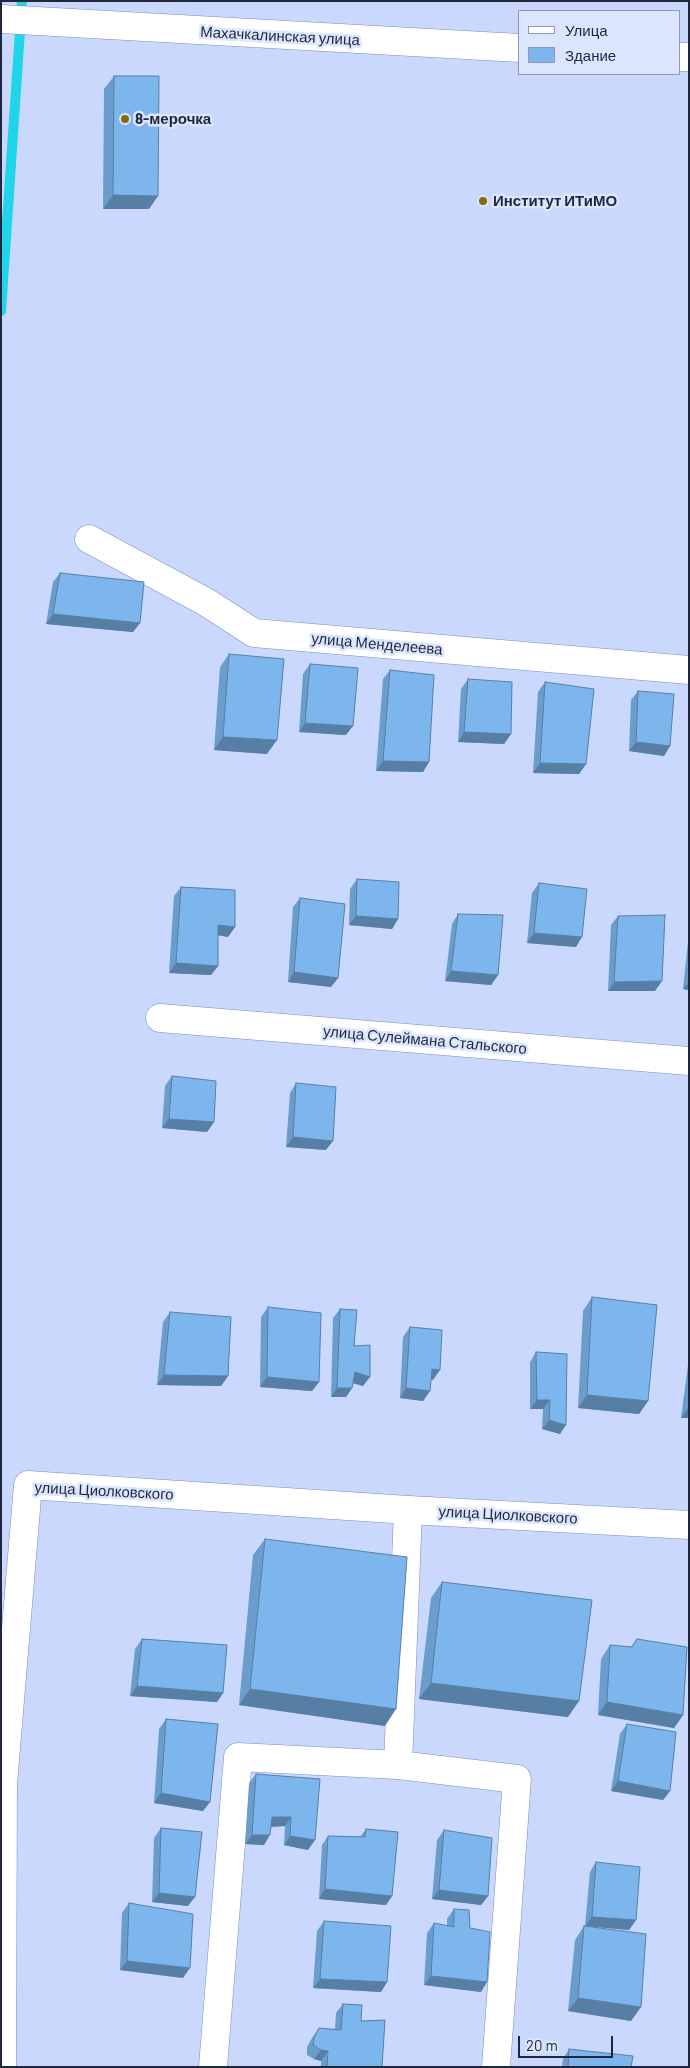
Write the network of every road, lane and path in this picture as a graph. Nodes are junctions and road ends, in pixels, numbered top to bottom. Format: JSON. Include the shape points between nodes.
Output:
{"nodes":[{"id":1,"x":1,"y":19,"type":"edge"},
{"id":2,"x":518,"y":48,"type":"edge"},
{"id":3,"x":89,"y":539,"type":"dead end"},
{"id":4,"x":689,"y":670,"type":"edge"},
{"id":5,"x":160,"y":1018,"type":"dead end"},
{"id":6,"x":689,"y":1061,"type":"edge"},
{"id":7,"x":408,"y":1510,"type":"junction"},
{"id":8,"x":689,"y":1525,"type":"edge"},
{"id":9,"x":398,"y":1765,"type":"junction"},
{"id":10,"x":2,"y":2067,"type":"edge"},
{"id":11,"x":213,"y":2067,"type":"edge"},
{"id":12,"x":496,"y":2067,"type":"edge"}],
"edges":[{"from":1,"to":2,"type":"street","name":"Махачкалинская улица"},
{"from":3,"to":4,"type":"street","name":"улица Менделеева","via":[[206,602],[254,633]]},
{"from":5,"to":6,"type":"street","name":"улица Сулеймана Стальского"},
{"from":7,"to":8,"type":"street","name":"улица Циолковского"},
{"from":7,"to":9,"type":"street"},
{"from":7,"to":10,"type":"street","name":"улица Циолковского","via":[[28,1485],[3,1784]]},
{"from":9,"to":11,"type":"street","via":[[238,1757]]},
{"from":9,"to":12,"type":"street","via":[[517,1780]]}]}
